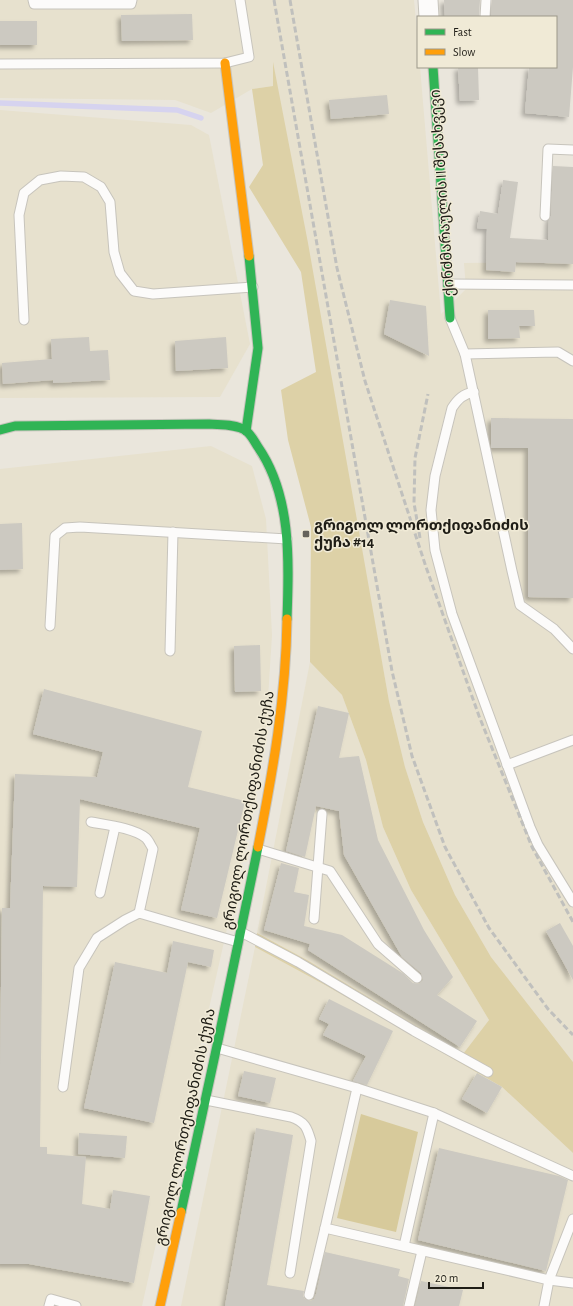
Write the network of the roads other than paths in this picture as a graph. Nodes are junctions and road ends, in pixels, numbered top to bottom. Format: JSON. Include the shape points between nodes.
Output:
{"nodes":[{"id":1,"x":33,"y":0,"type":"edge"},
{"id":2,"x":132,"y":0,"type":"edge"},
{"id":3,"x":240,"y":0,"type":"edge"},
{"id":4,"x":428,"y":0,"type":"edge"},
{"id":5,"x":486,"y":0,"type":"edge"},
{"id":6,"x":429,"y":16,"type":"edge"},
{"id":7,"x":485,"y":16,"type":"edge"},
{"id":8,"x":225,"y":63,"type":"junction"},
{"id":9,"x":0,"y":64,"type":"edge"},
{"id":10,"x":433,"y":68,"type":"edge"},
{"id":11,"x":573,"y":150,"type":"edge"},
{"id":12,"x":545,"y":216,"type":"dead end"},
{"id":13,"x":448,"y":284,"type":"junction"},
{"id":14,"x":573,"y":285,"type":"edge"},
{"id":15,"x":253,"y":287,"type":"junction"},
{"id":16,"x":450,"y":318,"type":"joint"},
{"id":17,"x":24,"y":320,"type":"dead end"},
{"id":18,"x":465,"y":354,"type":"junction"},
{"id":19,"x":573,"y":361,"type":"edge"},
{"id":20,"x":474,"y":392,"type":"junction"},
{"id":21,"x":0,"y":424,"type":"edge"},
{"id":22,"x":15,"y":426,"type":"junction"},
{"id":23,"x":0,"y":430,"type":"edge"},
{"id":24,"x":246,"y":431,"type":"junction"},
{"id":25,"x":173,"y":532,"type":"junction"},
{"id":26,"x":287,"y":538,"type":"junction"},
{"id":27,"x":50,"y":626,"type":"dead end"},
{"id":28,"x":573,"y":649,"type":"edge"},
{"id":29,"x":170,"y":651,"type":"dead end"},
{"id":30,"x":573,"y":740,"type":"edge"},
{"id":31,"x":507,"y":765,"type":"junction"},
{"id":32,"x":322,"y":814,"type":"dead end"},
{"id":33,"x":91,"y":822,"type":"dead end"},
{"id":34,"x":115,"y":827,"type":"junction"},
{"id":35,"x":258,"y":849,"type":"junction"},
{"id":36,"x":317,"y":868,"type":"junction"},
{"id":37,"x":100,"y":893,"type":"dead end"},
{"id":38,"x":573,"y":902,"type":"edge"},
{"id":39,"x":139,"y":913,"type":"junction"},
{"id":40,"x":314,"y":919,"type":"dead end"},
{"id":41,"x":241,"y":932,"type":"junction"},
{"id":42,"x":238,"y":942,"type":"junction"},
{"id":43,"x":417,"y":978,"type":"dead end"},
{"id":44,"x":217,"y":1048,"type":"junction"},
{"id":45,"x":488,"y":1072,"type":"dead end"},
{"id":46,"x":63,"y":1087,"type":"dead end"},
{"id":47,"x":357,"y":1088,"type":"junction"},
{"id":48,"x":206,"y":1100,"type":"junction"},
{"id":49,"x":434,"y":1113,"type":"junction"},
{"id":50,"x":573,"y":1176,"type":"edge"},
{"id":51,"x":573,"y":1219,"type":"edge"},
{"id":52,"x":325,"y":1228,"type":"junction"},
{"id":53,"x":404,"y":1246,"type":"junction"},
{"id":54,"x":422,"y":1250,"type":"junction"},
{"id":55,"x":290,"y":1273,"type":"dead end"},
{"id":56,"x":549,"y":1280,"type":"junction"},
{"id":57,"x":573,"y":1283,"type":"edge"},
{"id":58,"x":309,"y":1295,"type":"dead end"},
{"id":59,"x":48,"y":1306,"type":"edge"},
{"id":60,"x":76,"y":1306,"type":"edge"},
{"id":61,"x":160,"y":1306,"type":"edge"},
{"id":62,"x":409,"y":1306,"type":"edge"},
{"id":63,"x":544,"y":1306,"type":"edge"}],
"edges":[{"from":1,"to":2,"type":"lane","via":[[34,4],[131,4]]},
{"from":3,"to":8,"type":"lane","via":[[249,57]]},
{"from":4,"to":6,"type":"street"},
{"from":5,"to":7,"type":"lane"},
{"from":8,"to":9,"type":"lane"},
{"from":8,"to":15,"type":"street"},
{"from":10,"to":13,"type":"street","name":"ქინძმარაულის II შესახვევი"},
{"from":11,"to":12,"type":"lane","via":[[548,149]]},
{"from":13,"to":14,"type":"lane"},
{"from":13,"to":16,"type":"street","name":"ქინძმარაულის II შესახვევი"},
{"from":15,"to":17,"type":"lane","via":[[153,294],[134,291],[120,273],[114,252],[110,202],[101,187],[84,177],[61,176],[40,180],[24,194],[19,215]]},
{"from":15,"to":24,"type":"street","via":[[258,348]]},
{"from":16,"to":18,"type":"lane"},
{"from":18,"to":19,"type":"lane","via":[[558,352]]},
{"from":18,"to":20,"type":"lane"},
{"from":20,"to":28,"type":"lane","via":[[520,605],[554,629]]},
{"from":20,"to":31,"type":"lane","via":[[467,393],[452,408],[435,476],[431,510],[435,550],[452,614]]},
{"from":21,"to":22,"type":"street"},
{"from":22,"to":23,"type":"street"},
{"from":22,"to":24,"type":"street","via":[[210,424],[233,426]]},
{"from":24,"to":26,"type":"street","name":"გრიგოლ ლორთქიფანიძის ქუჩა","via":[[271,471],[280,499]]},
{"from":25,"to":26,"type":"lane"},
{"from":25,"to":27,"type":"lane","via":[[65,528],[55,536]]},
{"from":25,"to":29,"type":"lane"},
{"from":26,"to":35,"type":"street","name":"გრიგოლ ლორთქიფანიძის ქუჩა","via":[[287,649],[283,697]]},
{"from":30,"to":31,"type":"lane"},
{"from":31,"to":38,"type":"lane","via":[[538,845]]},
{"from":32,"to":36,"type":"lane"},
{"from":33,"to":34,"type":"lane"},
{"from":34,"to":37,"type":"lane"},
{"from":34,"to":39,"type":"lane","via":[[141,834],[153,849]]},
{"from":35,"to":36,"type":"lane"},
{"from":35,"to":41,"type":"street","name":"გრიგოლ ლორთქიფანიძის ქუჩა"},
{"from":36,"to":40,"type":"lane"},
{"from":36,"to":43,"type":"lane","via":[[330,871],[378,944]]},
{"from":39,"to":42,"type":"lane"},
{"from":39,"to":46,"type":"lane","via":[[97,938],[79,968]]},
{"from":41,"to":42,"type":"street","name":"გრიგოლ ლორთქიფანიძის ქუჩა"},
{"from":41,"to":45,"type":"lane","via":[[298,962]]},
{"from":42,"to":44,"type":"street","name":"გრიგოლ ლორთქიფანიძის ქუჩა"},
{"from":44,"to":47,"type":"lane"},
{"from":44,"to":48,"type":"street","name":"გრიგოლ ლორთქიფანიძის ქუჩა"},
{"from":47,"to":49,"type":"lane"},
{"from":47,"to":52,"type":"lane"},
{"from":48,"to":55,"type":"lane","via":[[291,1117],[301,1121],[308,1129],[311,1140]]},
{"from":48,"to":61,"type":"street","name":"გრიგოლ ლორთქიფანიძის ქუჩა"},
{"from":49,"to":50,"type":"lane"},
{"from":49,"to":53,"type":"lane"},
{"from":51,"to":56,"type":"lane"},
{"from":52,"to":53,"type":"lane"},
{"from":52,"to":58,"type":"lane"},
{"from":53,"to":54,"type":"lane"},
{"from":54,"to":56,"type":"lane"},
{"from":54,"to":62,"type":"lane"},
{"from":56,"to":57,"type":"lane"},
{"from":56,"to":63,"type":"lane"},
{"from":59,"to":60,"type":"lane","via":[[52,1300]]}]}
